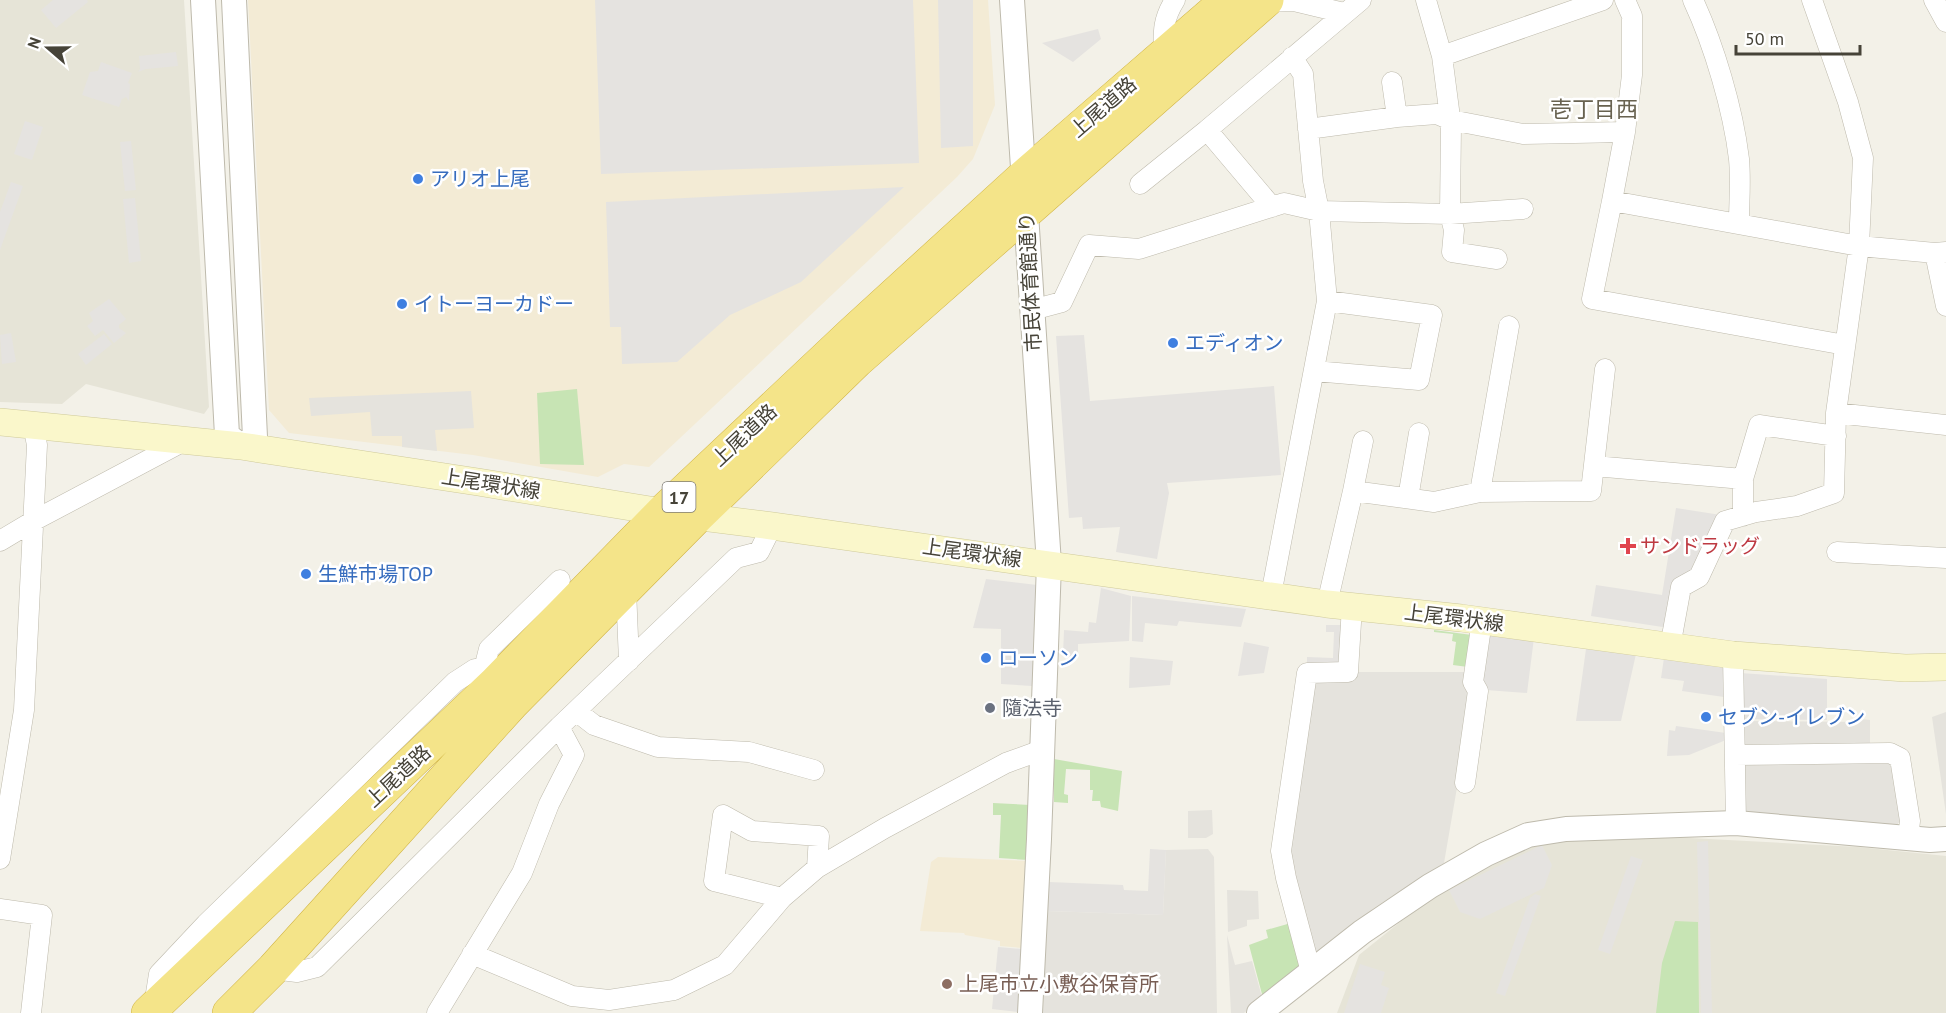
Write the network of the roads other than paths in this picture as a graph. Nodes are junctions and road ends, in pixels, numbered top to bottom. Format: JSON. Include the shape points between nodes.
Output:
{"nodes":[{"id":1,"x":203,"y":0,"type":"edge"},
{"id":2,"x":234,"y":0,"type":"edge"},
{"id":3,"x":1012,"y":0,"type":"edge"},
{"id":4,"x":1175,"y":0,"type":"edge"},
{"id":5,"x":1227,"y":0,"type":"edge"},
{"id":6,"x":1361,"y":0,"type":"edge"},
{"id":7,"x":1426,"y":0,"type":"edge"},
{"id":8,"x":1603,"y":0,"type":"edge"},
{"id":9,"x":1625,"y":0,"type":"edge"},
{"id":10,"x":1693,"y":0,"type":"edge"},
{"id":11,"x":1812,"y":0,"type":"edge"},
{"id":12,"x":1934,"y":0,"type":"edge"},
{"id":13,"x":1266,"y":1,"type":"edge"},
{"id":14,"x":1344,"y":13,"type":"junction"},
{"id":15,"x":1946,"y":22,"type":"edge"},
{"id":16,"x":1164,"y":53,"type":"junction"},
{"id":17,"x":1442,"y":56,"type":"junction"},
{"id":18,"x":1292,"y":57,"type":"junction"},
{"id":19,"x":1392,"y":82,"type":"dead end"},
{"id":20,"x":1397,"y":117,"type":"junction"},
{"id":21,"x":1451,"y":120,"type":"junction"},
{"id":22,"x":1308,"y":129,"type":"junction"},
{"id":23,"x":1207,"y":130,"type":"junction"},
{"id":24,"x":1625,"y":132,"type":"junction"},
{"id":25,"x":1024,"y":176,"type":"junction"},
{"id":26,"x":1140,"y":184,"type":"dead end"},
{"id":27,"x":1612,"y":201,"type":"junction"},
{"id":28,"x":1272,"y":207,"type":"junction"},
{"id":29,"x":1523,"y":209,"type":"dead end"},
{"id":30,"x":1319,"y":211,"type":"junction"},
{"id":31,"x":1026,"y":212,"type":"junction"},
{"id":32,"x":1450,"y":214,"type":"junction"},
{"id":33,"x":1739,"y":224,"type":"junction"},
{"id":34,"x":1859,"y":246,"type":"junction"},
{"id":35,"x":1940,"y":253,"type":"edge"},
{"id":36,"x":1497,"y":259,"type":"dead end"},
{"id":37,"x":1327,"y":301,"type":"junction"},
{"id":38,"x":1946,"y":306,"type":"edge"},
{"id":39,"x":1032,"y":310,"type":"junction"},
{"id":40,"x":1509,"y":326,"type":"dead end"},
{"id":41,"x":1845,"y":345,"type":"junction"},
{"id":42,"x":1605,"y":369,"type":"dead end"},
{"id":43,"x":1314,"y":371,"type":"junction"},
{"id":44,"x":1836,"y":413,"type":"junction"},
{"id":45,"x":0,"y":422,"type":"edge"},
{"id":46,"x":33,"y":425,"type":"junction"},
{"id":47,"x":1946,"y":425,"type":"edge"},
{"id":48,"x":1419,"y":433,"type":"dead end"},
{"id":49,"x":1836,"y":436,"type":"junction"},
{"id":50,"x":186,"y":440,"type":"junction"},
{"id":51,"x":1363,"y":441,"type":"dead end"},
{"id":52,"x":241,"y":446,"type":"junction"},
{"id":53,"x":1594,"y":466,"type":"junction"},
{"id":54,"x":1743,"y":479,"type":"junction"},
{"id":55,"x":1353,"y":490,"type":"junction"},
{"id":56,"x":1480,"y":492,"type":"junction"},
{"id":57,"x":1408,"y":498,"type":"junction"},
{"id":58,"x":662,"y":512,"type":"junction"},
{"id":59,"x":698,"y":516,"type":"junction"},
{"id":60,"x":1743,"y":516,"type":"junction"},
{"id":61,"x":35,"y":520,"type":"junction"},
{"id":62,"x":772,"y":526,"type":"junction"},
{"id":63,"x":0,"y":542,"type":"edge"},
{"id":64,"x":1837,"y":552,"type":"dead end"},
{"id":65,"x":1946,"y":558,"type":"edge"},
{"id":66,"x":1049,"y":564,"type":"junction"},
{"id":67,"x":560,"y":580,"type":"dead end"},
{"id":68,"x":626,"y":590,"type":"junction"},
{"id":69,"x":1271,"y":595,"type":"junction"},
{"id":70,"x":1339,"y":605,"type":"junction"},
{"id":71,"x":1482,"y":621,"type":"junction"},
{"id":72,"x":1670,"y":647,"type":"junction"},
{"id":73,"x":1733,"y":656,"type":"junction"},
{"id":74,"x":629,"y":661,"type":"junction"},
{"id":75,"x":1946,"y":668,"type":"edge"},
{"id":76,"x":495,"y":670,"type":"junction"},
{"id":77,"x":576,"y":711,"type":"junction"},
{"id":78,"x":559,"y":727,"type":"junction"},
{"id":79,"x":1042,"y":750,"type":"junction"},
{"id":80,"x":1735,"y":755,"type":"junction"},
{"id":81,"x":814,"y":770,"type":"dead end"},
{"id":82,"x":1465,"y":783,"type":"dead end"},
{"id":83,"x":1736,"y":823,"type":"junction"},
{"id":84,"x":1908,"y":838,"type":"junction"},
{"id":85,"x":1946,"y":839,"type":"edge"},
{"id":86,"x":0,"y":859,"type":"edge"},
{"id":87,"x":817,"y":868,"type":"junction"},
{"id":88,"x":782,"y":898,"type":"junction"},
{"id":89,"x":0,"y":909,"type":"edge"},
{"id":90,"x":472,"y":954,"type":"junction"},
{"id":91,"x":273,"y":969,"type":"junction"},
{"id":92,"x":1311,"y":972,"type":"junction"},
{"id":93,"x":608,"y":1007,"type":"edge"},
{"id":94,"x":151,"y":1010,"type":"edge"},
{"id":95,"x":1262,"y":1012,"type":"edge"},
{"id":96,"x":31,"y":1013,"type":"edge"},
{"id":97,"x":229,"y":1013,"type":"edge"},
{"id":98,"x":437,"y":1013,"type":"edge"},
{"id":99,"x":1030,"y":1013,"type":"edge"}],
"edges":[{"from":1,"to":52,"type":"street","via":[[227,435]]},
{"from":2,"to":52,"type":"street","via":[[255,437]]},
{"from":3,"to":25,"type":"street","name":"市民体育館通り"},
{"from":4,"to":16,"type":"street","via":[[1163,29]]},
{"from":5,"to":16,"type":"highway","name":"上尾道路","number":"17"},
{"from":6,"to":14,"type":"street"},
{"from":7,"to":17,"type":"street"},
{"from":8,"to":17,"type":"street"},
{"from":9,"to":24,"type":"street","via":[[1632,16],[1632,75]]},
{"from":10,"to":33,"type":"street","via":[[1725,90],[1739,160]]},
{"from":11,"to":34,"type":"street","via":[[1863,158]]},
{"from":12,"to":15,"type":"street"},
{"from":13,"to":14,"type":"street","via":[[1294,1]]},
{"from":13,"to":31,"type":"highway","name":"上尾道路","number":"17"},
{"from":14,"to":18,"type":"street"},
{"from":16,"to":25,"type":"highway","name":"上尾道路","number":"17"},
{"from":17,"to":21,"type":"street"},
{"from":18,"to":22,"type":"street","via":[[1303,74]]},
{"from":18,"to":23,"type":"street"},
{"from":19,"to":20,"type":"street"},
{"from":20,"to":21,"type":"street","via":[[1437,114]]},
{"from":20,"to":22,"type":"street"},
{"from":21,"to":24,"type":"street","via":[[1523,134]]},
{"from":21,"to":32,"type":"street"},
{"from":22,"to":30,"type":"street"},
{"from":23,"to":26,"type":"street"},
{"from":23,"to":28,"type":"street"},
{"from":24,"to":27,"type":"street"},
{"from":25,"to":31,"type":"street","name":"市民体育館通り"},
{"from":25,"to":58,"type":"highway","name":"上尾道路","number":"17"},
{"from":27,"to":33,"type":"street"},
{"from":27,"to":41,"type":"street","via":[[1593,299]]},
{"from":28,"to":30,"type":"street","via":[[1284,203]]},
{"from":28,"to":39,"type":"street","via":[[1139,249],[1089,245],[1062,302]]},
{"from":29,"to":32,"type":"street"},
{"from":30,"to":32,"type":"street"},
{"from":30,"to":37,"type":"street"},
{"from":31,"to":39,"type":"street","name":"市民体育館通り"},
{"from":31,"to":59,"type":"highway","name":"上尾道路","number":"17","via":[[857,361]]},
{"from":32,"to":36,"type":"street","via":[[1454,230],[1452,252]]},
{"from":33,"to":34,"type":"street"},
{"from":34,"to":35,"type":"street"},
{"from":34,"to":41,"type":"street"},
{"from":35,"to":38,"type":"street"},
{"from":37,"to":43,"type":"street"},
{"from":37,"to":43,"type":"street","via":[[1432,315],[1419,380]]},
{"from":39,"to":66,"type":"street","name":"市民体育館通り"},
{"from":40,"to":56,"type":"street"},
{"from":41,"to":44,"type":"street"},
{"from":42,"to":53,"type":"street"},
{"from":43,"to":69,"type":"street"},
{"from":44,"to":47,"type":"street"},
{"from":44,"to":49,"type":"street"},
{"from":45,"to":46,"type":"main road","name":"上尾環状線"},
{"from":46,"to":50,"type":"main road","name":"上尾環状線"},
{"from":46,"to":61,"type":"street","via":[[37,445]]},
{"from":48,"to":57,"type":"street"},
{"from":49,"to":54,"type":"street","via":[[1759,425]]},
{"from":49,"to":60,"type":"street","via":[[1834,493],[1797,506]]},
{"from":50,"to":52,"type":"main road","name":"上尾環状線"},
{"from":50,"to":61,"type":"street"},
{"from":51,"to":55,"type":"street"},
{"from":52,"to":58,"type":"main road","name":"上尾環状線"},
{"from":53,"to":54,"type":"street"},
{"from":53,"to":56,"type":"street","via":[[1591,491]]},
{"from":54,"to":60,"type":"street"},
{"from":55,"to":57,"type":"street"},
{"from":55,"to":70,"type":"street"},
{"from":56,"to":57,"type":"street","via":[[1434,502]]},
{"from":58,"to":59,"type":"main road","name":"上尾環状線"},
{"from":58,"to":76,"type":"highway","name":"上尾道路","number":"17"},
{"from":59,"to":62,"type":"main road","name":"上尾環状線"},
{"from":59,"to":68,"type":"highway","name":"上尾道路","number":"17"},
{"from":60,"to":72,"type":"street","via":[[1725,521],[1699,577],[1681,587]]},
{"from":61,"to":63,"type":"street"},
{"from":61,"to":86,"type":"street","via":[[24,710]]},
{"from":62,"to":66,"type":"main road","name":"上尾環状線"},
{"from":62,"to":74,"type":"street","via":[[759,552],[736,558]]},
{"from":64,"to":65,"type":"street"},
{"from":66,"to":69,"type":"main road","name":"上尾環状線"},
{"from":66,"to":79,"type":"street","name":"市民体育館通り"},
{"from":67,"to":76,"type":"street","via":[[489,650]]},
{"from":68,"to":74,"type":"street"},
{"from":68,"to":91,"type":"highway","name":"上尾道路","number":"17","via":[[512,704]]},
{"from":69,"to":70,"type":"main road","name":"上尾環状線"},
{"from":70,"to":71,"type":"main road","name":"上尾環状線"},
{"from":70,"to":92,"type":"street","via":[[1348,672],[1307,673],[1281,851]]},
{"from":71,"to":72,"type":"main road","name":"上尾環状線"},
{"from":71,"to":82,"type":"street","via":[[1473,682],[1478,691]]},
{"from":72,"to":73,"type":"main road","name":"上尾環状線"},
{"from":73,"to":75,"type":"main road","name":"上尾環状線","via":[[1905,669]]},
{"from":73,"to":80,"type":"street"},
{"from":74,"to":77,"type":"street"},
{"from":76,"to":94,"type":"highway","name":"上尾道路","number":"17"},
{"from":77,"to":78,"type":"street"},
{"from":77,"to":81,"type":"street","via":[[594,725],[658,747],[749,752]]},
{"from":78,"to":90,"type":"street","via":[[574,755],[549,804],[522,873]]},
{"from":78,"to":91,"type":"street","via":[[317,967],[297,972]]},
{"from":79,"to":87,"type":"street","via":[[1006,763]]},
{"from":79,"to":99,"type":"street","name":"市民体育館通り"},
{"from":80,"to":83,"type":"street"},
{"from":80,"to":84,"type":"street","via":[[1890,753],[1900,758],[1910,820]]},
{"from":83,"to":84,"type":"street"},
{"from":83,"to":92,"type":"street","via":[[1566,829],[1528,835],[1430,886]]},
{"from":84,"to":85,"type":"street"},
{"from":87,"to":88,"type":"street"},
{"from":87,"to":88,"type":"street","via":[[819,836],[752,831],[723,815],[714,881]]},
{"from":88,"to":93,"type":"street","via":[[725,965],[674,990]]},
{"from":89,"to":96,"type":"street","via":[[42,915]]},
{"from":90,"to":93,"type":"street"},
{"from":90,"to":98,"type":"street"},
{"from":91,"to":97,"type":"highway","name":"上尾道路","number":"17"},
{"from":92,"to":95,"type":"street"}]}
